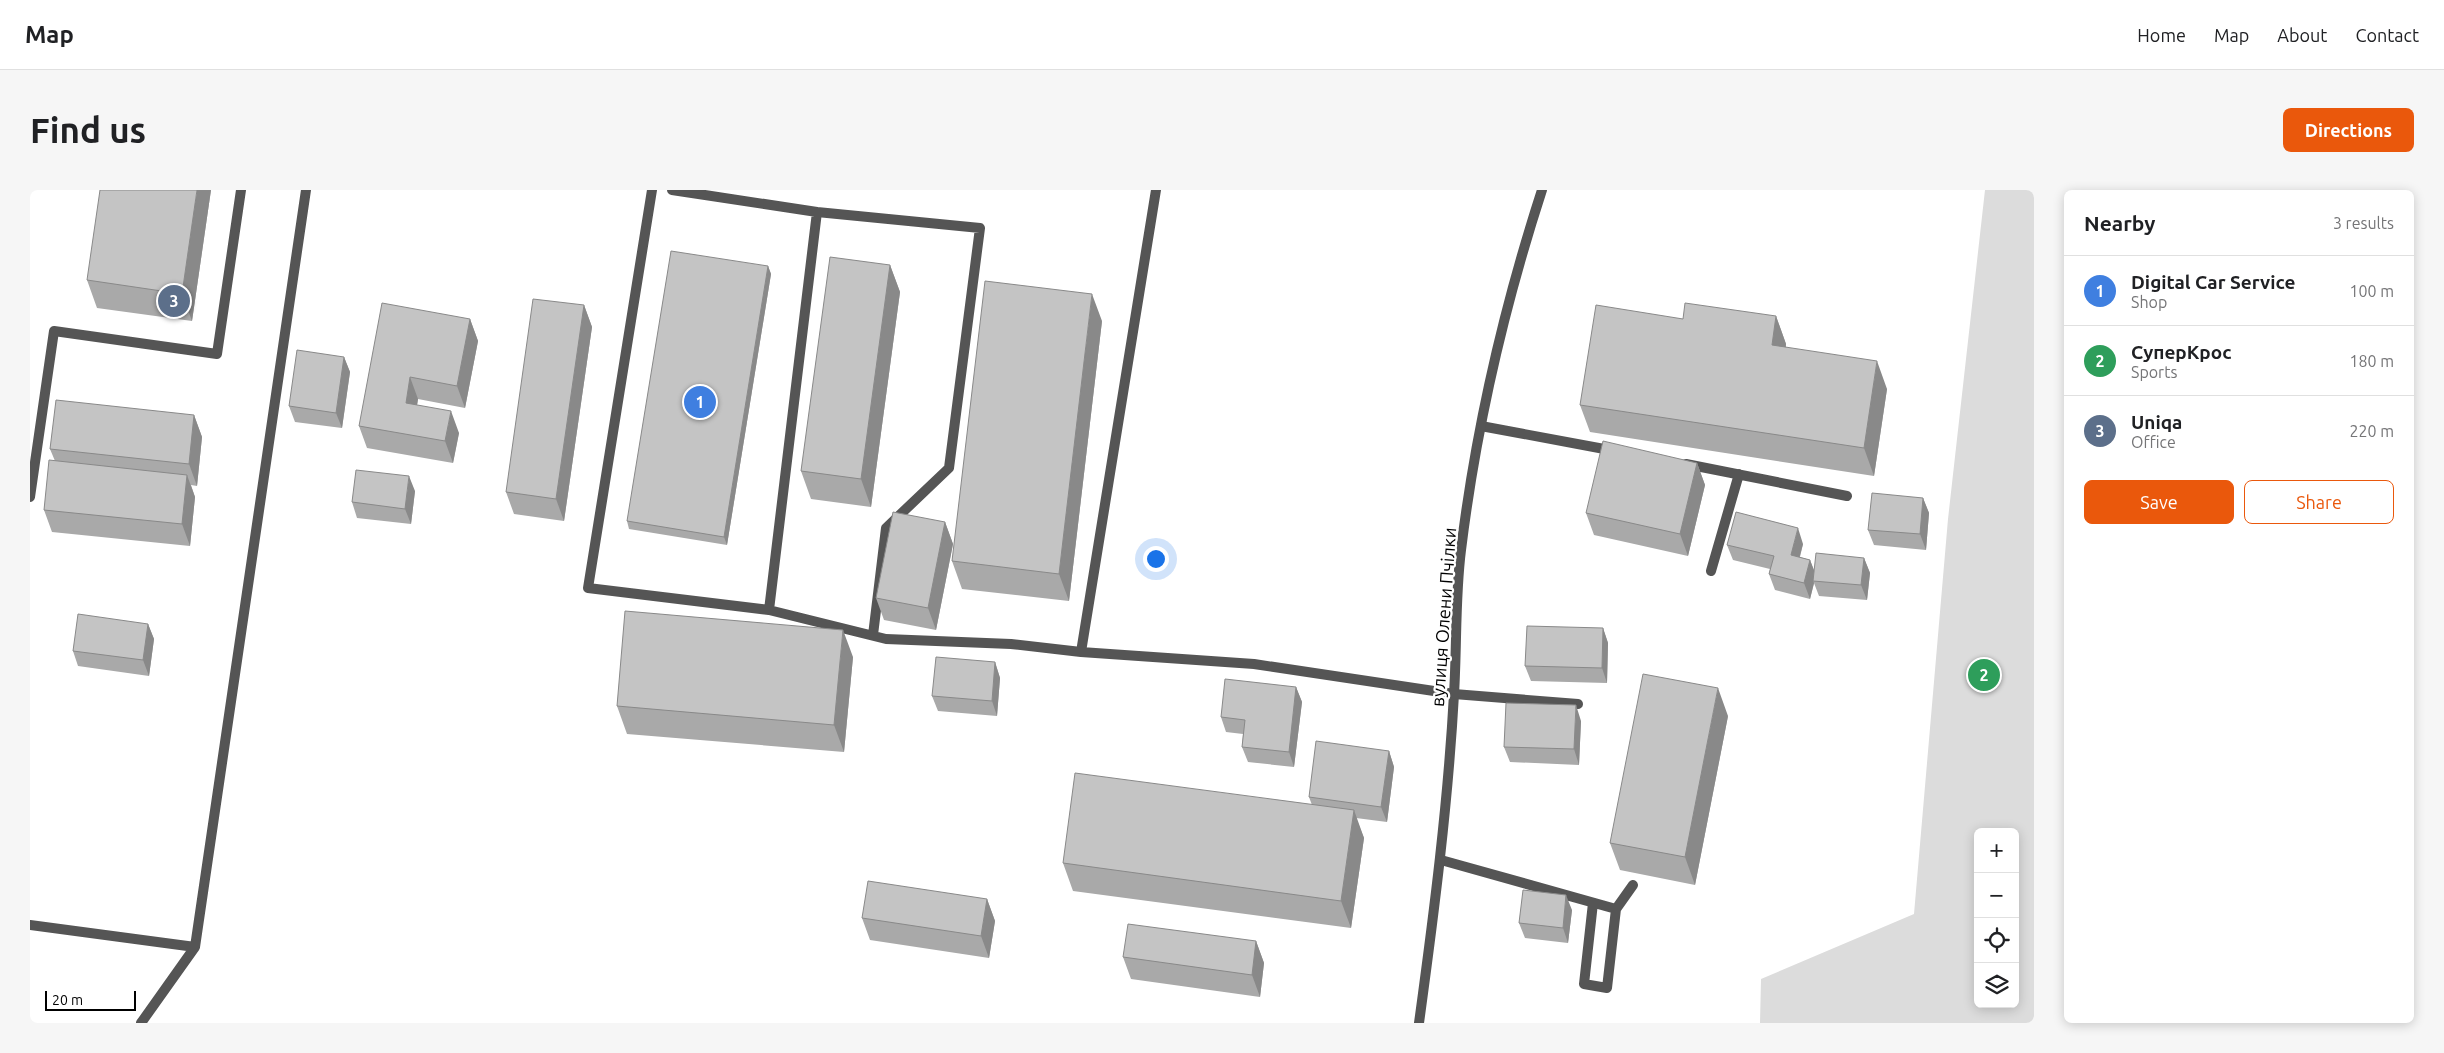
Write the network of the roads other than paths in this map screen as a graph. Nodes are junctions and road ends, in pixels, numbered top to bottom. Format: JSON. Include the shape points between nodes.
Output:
{"nodes":[{"id":1,"x":241,"y":190,"type":"edge"},
{"id":2,"x":306,"y":190,"type":"edge"},
{"id":3,"x":652,"y":190,"type":"edge"},
{"id":4,"x":672,"y":190,"type":"edge"},
{"id":5,"x":1156,"y":190,"type":"edge"},
{"id":6,"x":1542,"y":190,"type":"edge"},
{"id":7,"x":817,"y":212,"type":"junction"},
{"id":8,"x":1481,"y":426,"type":"junction"},
{"id":9,"x":1624,"y":453,"type":"edge"},
{"id":10,"x":1672,"y":462,"type":"edge"},
{"id":11,"x":1739,"y":474,"type":"junction"},
{"id":12,"x":1847,"y":496,"type":"dead end"},
{"id":13,"x":30,"y":497,"type":"edge"},
{"id":14,"x":1712,"y":571,"type":"dead end"},
{"id":15,"x":769,"y":610,"type":"junction"},
{"id":16,"x":873,"y":635,"type":"junction"},
{"id":17,"x":1081,"y":652,"type":"junction"},
{"id":18,"x":1454,"y":694,"type":"junction"},
{"id":19,"x":1578,"y":704,"type":"edge"},
{"id":20,"x":1441,"y":860,"type":"junction"},
{"id":21,"x":1633,"y":885,"type":"dead end"},
{"id":22,"x":1593,"y":903,"type":"junction"},
{"id":23,"x":1616,"y":909,"type":"junction"},
{"id":24,"x":30,"y":925,"type":"edge"},
{"id":25,"x":195,"y":947,"type":"junction"},
{"id":26,"x":140,"y":1023,"type":"edge"},
{"id":27,"x":1419,"y":1023,"type":"edge"}],
"edges":[{"from":1,"to":13,"type":"street","via":[[217,354],[54,331]]},
{"from":2,"to":25,"type":"street"},
{"from":3,"to":15,"type":"street","via":[[588,588]]},
{"from":4,"to":7,"type":"street"},
{"from":5,"to":17,"type":"street"},
{"from":6,"to":8,"type":"street","name":"вулиця Олени Пчілки","via":[[1518,265]]},
{"from":7,"to":15,"type":"street"},
{"from":7,"to":16,"type":"street","via":[[980,228],[949,468],[886,528]]},
{"from":8,"to":9,"type":"street"},
{"from":8,"to":18,"type":"street","name":"вулиця Олени Пчілки","via":[[1461,551]]},
{"from":10,"to":11,"type":"street"},
{"from":11,"to":12,"type":"street"},
{"from":11,"to":14,"type":"street"},
{"from":15,"to":16,"type":"street"},
{"from":16,"to":17,"type":"street","via":[[886,639],[1011,644]]},
{"from":17,"to":18,"type":"street","via":[[1254,664]]},
{"from":18,"to":19,"type":"street"},
{"from":18,"to":20,"type":"street","name":"вулиця Олени Пчілки"},
{"from":20,"to":22,"type":"street"},
{"from":20,"to":27,"type":"street","name":"вулиця Олени Пчілки"},
{"from":21,"to":23,"type":"street"},
{"from":22,"to":23,"type":"street"},
{"from":22,"to":23,"type":"street","via":[[1584,984],[1607,988]]},
{"from":24,"to":25,"type":"street"},
{"from":25,"to":26,"type":"street"}]}
